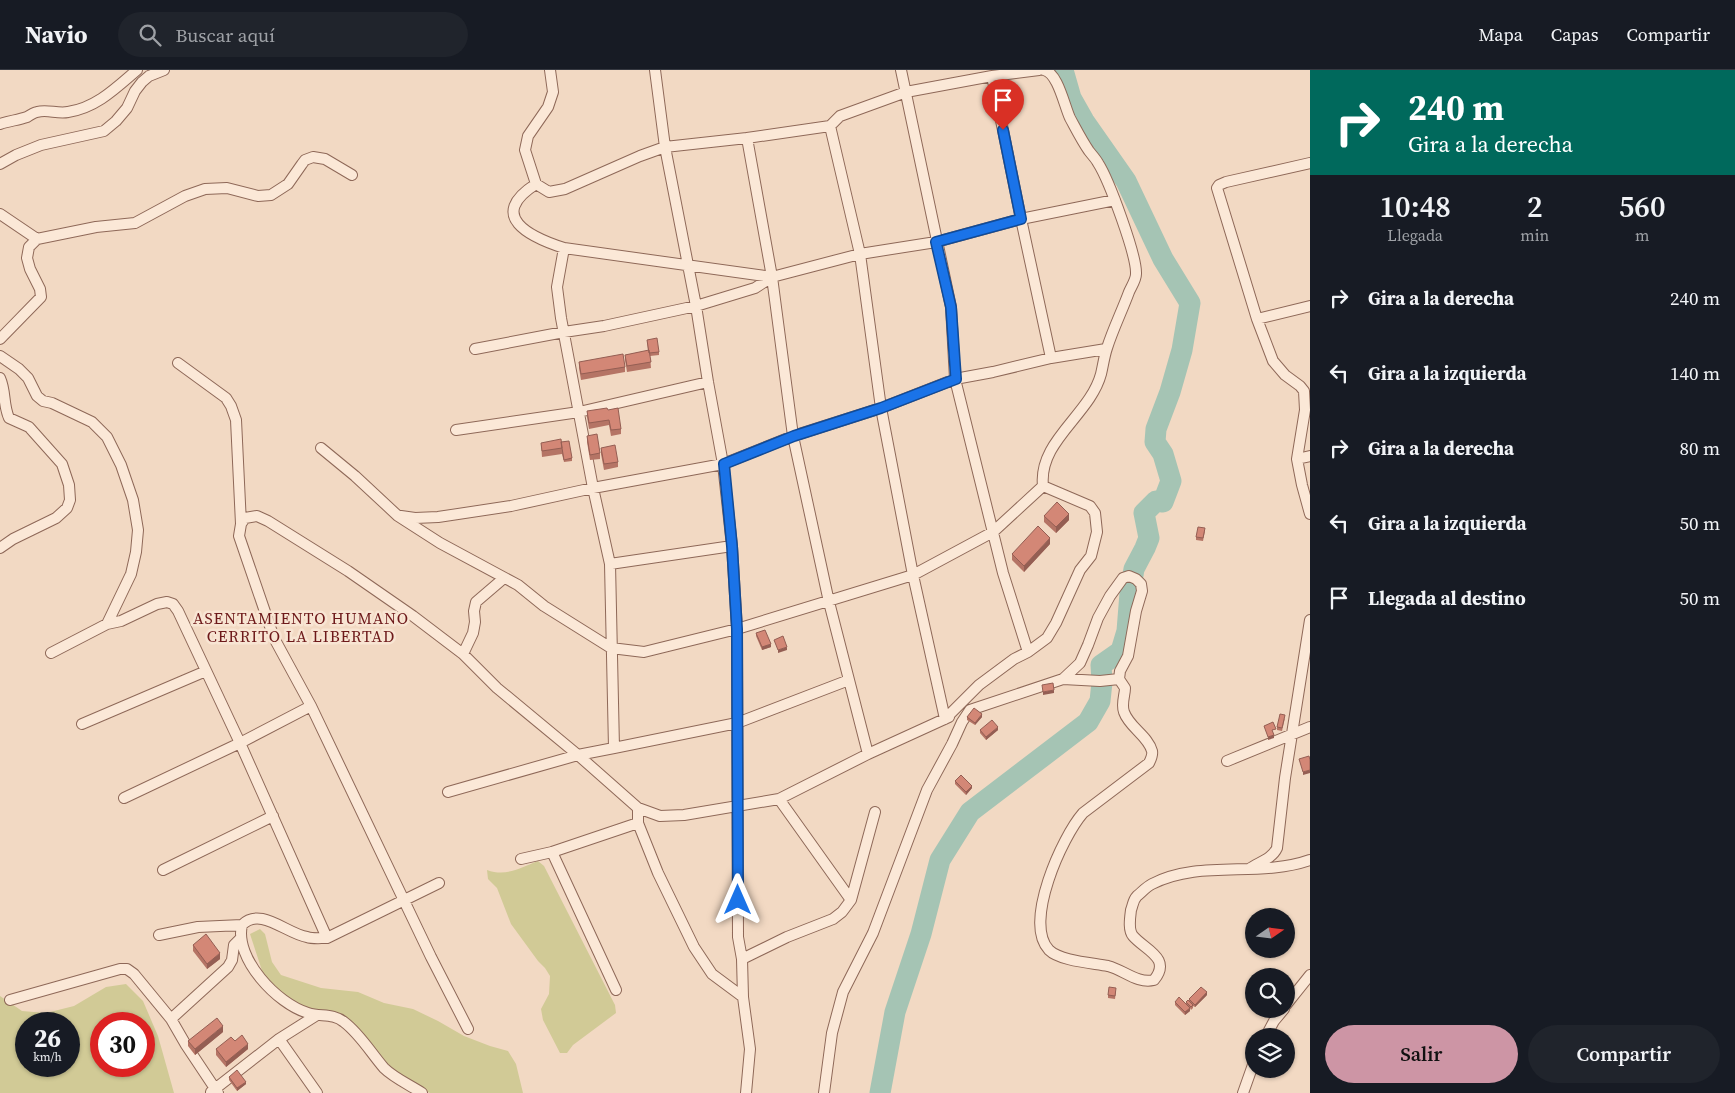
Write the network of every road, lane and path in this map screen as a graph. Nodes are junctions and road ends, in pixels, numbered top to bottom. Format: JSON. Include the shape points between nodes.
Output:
{"nodes":[{"id":1,"x":137,"y":70,"type":"edge"},
{"id":2,"x":164,"y":70,"type":"edge"},
{"id":3,"x":550,"y":70,"type":"edge"},
{"id":4,"x":654,"y":70,"type":"edge"},
{"id":5,"x":901,"y":70,"type":"edge"},
{"id":6,"x":1039,"y":70,"type":"edge"},
{"id":7,"x":1044,"y":70,"type":"edge"},
{"id":8,"x":992,"y":76,"type":"junction"},
{"id":9,"x":906,"y":92,"type":"junction"},
{"id":10,"x":0,"y":124,"type":"edge"},
{"id":11,"x":830,"y":126,"type":"junction"},
{"id":12,"x":747,"y":138,"type":"junction"},
{"id":13,"x":665,"y":148,"type":"junction"},
{"id":14,"x":1310,"y":163,"type":"edge"},
{"id":15,"x":0,"y":164,"type":"edge"},
{"id":16,"x":352,"y":175,"type":"dead end"},
{"id":17,"x":536,"y":184,"type":"junction"},
{"id":18,"x":1114,"y":200,"type":"junction"},
{"id":19,"x":0,"y":214,"type":"edge"},
{"id":20,"x":1021,"y":219,"type":"junction"},
{"id":21,"x":37,"y":239,"type":"junction"},
{"id":22,"x":936,"y":242,"type":"junction"},
{"id":23,"x":564,"y":248,"type":"junction"},
{"id":24,"x":860,"y":254,"type":"junction"},
{"id":25,"x":688,"y":266,"type":"junction"},
{"id":26,"x":772,"y":277,"type":"junction"},
{"id":27,"x":696,"y":306,"type":"junction"},
{"id":28,"x":1310,"y":306,"type":"edge"},
{"id":29,"x":1257,"y":320,"type":"junction"},
{"id":30,"x":564,"y":332,"type":"junction"},
{"id":31,"x":0,"y":339,"type":"edge"},
{"id":32,"x":475,"y":349,"type":"dead end"},
{"id":33,"x":1106,"y":349,"type":"junction"},
{"id":34,"x":0,"y":356,"type":"edge"},
{"id":35,"x":1051,"y":358,"type":"junction"},
{"id":36,"x":178,"y":363,"type":"dead end"},
{"id":37,"x":0,"y":378,"type":"edge"},
{"id":38,"x":956,"y":379,"type":"junction"},
{"id":39,"x":708,"y":382,"type":"junction"},
{"id":40,"x":881,"y":408,"type":"junction"},
{"id":41,"x":579,"y":412,"type":"junction"},
{"id":42,"x":456,"y":430,"type":"dead end"},
{"id":43,"x":794,"y":436,"type":"junction"},
{"id":44,"x":321,"y":448,"type":"dead end"},
{"id":45,"x":1310,"y":456,"type":"edge"},
{"id":46,"x":1297,"y":459,"type":"junction"},
{"id":47,"x":724,"y":464,"type":"junction"},
{"id":48,"x":1043,"y":486,"type":"junction"},
{"id":49,"x":594,"y":488,"type":"junction"},
{"id":50,"x":1310,"y":514,"type":"edge"},
{"id":51,"x":398,"y":516,"type":"junction"},
{"id":52,"x":241,"y":524,"type":"junction"},
{"id":53,"x":993,"y":532,"type":"junction"},
{"id":54,"x":732,"y":546,"type":"junction"},
{"id":55,"x":0,"y":548,"type":"edge"},
{"id":56,"x":610,"y":564,"type":"junction"},
{"id":57,"x":912,"y":575,"type":"junction"},
{"id":58,"x":504,"y":578,"type":"junction"},
{"id":59,"x":829,"y":602,"type":"junction"},
{"id":60,"x":1310,"y":620,"type":"edge"},
{"id":61,"x":107,"y":624,"type":"junction"},
{"id":62,"x":737,"y":629,"type":"junction"},
{"id":63,"x":611,"y":648,"type":"junction"},
{"id":64,"x":1028,"y":652,"type":"junction"},
{"id":65,"x":50,"y":653,"type":"dead end"},
{"id":66,"x":463,"y":654,"type":"junction"},
{"id":67,"x":206,"y":671,"type":"junction"},
{"id":68,"x":1063,"y":679,"type":"junction"},
{"id":69,"x":1119,"y":679,"type":"junction"},
{"id":70,"x":848,"y":680,"type":"junction"},
{"id":71,"x":311,"y":706,"type":"junction"},
{"id":72,"x":970,"y":710,"type":"junction"},
{"id":73,"x":944,"y":719,"type":"junction"},
{"id":74,"x":737,"y":723,"type":"junction"},
{"id":75,"x":82,"y":724,"type":"dead end"},
{"id":76,"x":1310,"y":727,"type":"edge"},
{"id":77,"x":1293,"y":734,"type":"junction"},
{"id":78,"x":240,"y":743,"type":"junction"},
{"id":79,"x":614,"y":748,"type":"junction"},
{"id":80,"x":868,"y":754,"type":"junction"},
{"id":81,"x":578,"y":755,"type":"junction"},
{"id":82,"x":1227,"y":761,"type":"dead end"},
{"id":83,"x":448,"y":792,"type":"dead end"},
{"id":84,"x":124,"y":798,"type":"dead end"},
{"id":85,"x":779,"y":799,"type":"junction"},
{"id":86,"x":738,"y":806,"type":"junction"},
{"id":87,"x":638,"y":808,"type":"junction"},
{"id":88,"x":875,"y":812,"type":"dead end"},
{"id":89,"x":273,"y":816,"type":"junction"},
{"id":90,"x":638,"y":823,"type":"junction"},
{"id":91,"x":552,"y":852,"type":"junction"},
{"id":92,"x":521,"y":859,"type":"dead end"},
{"id":93,"x":1310,"y":860,"type":"edge"},
{"id":94,"x":163,"y":870,"type":"dead end"},
{"id":95,"x":1248,"y":870,"type":"junction"},
{"id":96,"x":439,"y":883,"type":"dead end"},
{"id":97,"x":403,"y":900,"type":"junction"},
{"id":98,"x":851,"y":900,"type":"junction"},
{"id":99,"x":242,"y":924,"type":"junction"},
{"id":100,"x":158,"y":934,"type":"dead end"},
{"id":101,"x":241,"y":938,"type":"junction"},
{"id":102,"x":327,"y":938,"type":"junction"},
{"id":103,"x":742,"y":959,"type":"junction"},
{"id":104,"x":1310,"y":975,"type":"edge"},
{"id":105,"x":616,"y":990,"type":"dead end"},
{"id":106,"x":1295,"y":994,"type":"edge"},
{"id":107,"x":743,"y":997,"type":"junction"},
{"id":108,"x":10,"y":1000,"type":"dead end"},
{"id":109,"x":317,"y":1015,"type":"junction"},
{"id":110,"x":170,"y":1018,"type":"junction"},
{"id":111,"x":468,"y":1029,"type":"dead end"},
{"id":112,"x":279,"y":1039,"type":"junction"},
{"id":113,"x":1248,"y":1078,"type":"edge"},
{"id":114,"x":214,"y":1091,"type":"edge"},
{"id":115,"x":317,"y":1093,"type":"edge"},
{"id":116,"x":422,"y":1093,"type":"edge"},
{"id":117,"x":746,"y":1093,"type":"edge"},
{"id":118,"x":824,"y":1093,"type":"edge"},
{"id":119,"x":1243,"y":1093,"type":"edge"}],
"edges":[{"from":1,"to":10,"type":"street","via":[[99,101],[86,107],[66,113],[47,110]]},
{"from":2,"to":15,"type":"street","via":[[142,82],[127,108],[104,131],[42,145]]},
{"from":3,"to":17,"type":"street","via":[[553,92],[548,107],[528,136],[525,150]]},
{"from":4,"to":13,"type":"street"},
{"from":5,"to":9,"type":"street"},
{"from":6,"to":8,"type":"street"},
{"from":7,"to":18,"type":"street","via":[[1054,78],[1070,117],[1098,163]]},
{"from":8,"to":9,"type":"street"},
{"from":8,"to":20,"type":"street"},
{"from":9,"to":11,"type":"street","via":[[840,116]]},
{"from":9,"to":22,"type":"street"},
{"from":11,"to":12,"type":"street"},
{"from":11,"to":24,"type":"street"},
{"from":12,"to":13,"type":"street"},
{"from":12,"to":26,"type":"street"},
{"from":13,"to":17,"type":"street","via":[[565,189],[549,192]]},
{"from":13,"to":25,"type":"street"},
{"from":14,"to":29,"type":"street","via":[[1226,182],[1217,188]]},
{"from":16,"to":21,"type":"street","via":[[325,159],[313,157],[305,160],[288,184],[271,195],[258,196],[227,188],[205,189],[135,223]]},
{"from":17,"to":23,"type":"street","via":[[523,192],[517,201],[516,220],[532,236]]},
{"from":18,"to":20,"type":"street"},
{"from":18,"to":33,"type":"street","via":[[1134,259],[1136,275]]},
{"from":19,"to":21,"type":"street"},
{"from":20,"to":22,"type":"street"},
{"from":20,"to":35,"type":"street"},
{"from":21,"to":31,"type":"street","via":[[29,247],[26,258],[41,297]]},
{"from":22,"to":24,"type":"street"},
{"from":22,"to":38,"type":"street","via":[[951,307]]},
{"from":23,"to":25,"type":"street"},
{"from":23,"to":30,"type":"street","via":[[557,287]]},
{"from":24,"to":26,"type":"street"},
{"from":24,"to":40,"type":"street"},
{"from":25,"to":26,"type":"street"},
{"from":25,"to":27,"type":"street"},
{"from":26,"to":27,"type":"street","via":[[755,288]]},
{"from":26,"to":43,"type":"street"},
{"from":27,"to":30,"type":"street"},
{"from":27,"to":39,"type":"street"},
{"from":28,"to":29,"type":"street"},
{"from":29,"to":46,"type":"street","via":[[1273,361],[1304,391],[1305,410]]},
{"from":30,"to":32,"type":"street"},
{"from":30,"to":41,"type":"street"},
{"from":33,"to":35,"type":"street"},
{"from":33,"to":48,"type":"street","via":[[1096,388],[1066,426],[1044,463]]},
{"from":34,"to":61,"type":"street","via":[[19,368],[43,401],[92,422],[107,437],[121,465],[133,500],[138,530],[131,574]]},
{"from":35,"to":38,"type":"street"},
{"from":36,"to":52,"type":"street","via":[[226,398],[232,406],[236,420]]},
{"from":37,"to":55,"type":"street","via":[[9,418],[30,427],[55,454],[62,464],[70,492],[67,508],[62,514]]},
{"from":38,"to":40,"type":"street"},
{"from":38,"to":53,"type":"street"},
{"from":39,"to":41,"type":"street"},
{"from":39,"to":47,"type":"street"},
{"from":40,"to":43,"type":"street"},
{"from":40,"to":57,"type":"street"},
{"from":41,"to":42,"type":"street"},
{"from":41,"to":49,"type":"street"},
{"from":43,"to":47,"type":"street"},
{"from":43,"to":59,"type":"street"},
{"from":44,"to":51,"type":"street"},
{"from":45,"to":46,"type":"street"},
{"from":46,"to":50,"type":"street"},
{"from":47,"to":49,"type":"street"},
{"from":47,"to":54,"type":"street"},
{"from":48,"to":53,"type":"street"},
{"from":48,"to":64,"type":"street","via":[[1090,506],[1095,513],[1097,532],[1091,556],[1080,570],[1056,623],[1047,638]]},
{"from":49,"to":51,"type":"street","via":[[511,506],[438,517]]},
{"from":49,"to":56,"type":"street"},
{"from":51,"to":58,"type":"street"},
{"from":52,"to":66,"type":"street","via":[[245,518],[257,516],[268,521],[348,571]]},
{"from":52,"to":71,"type":"street","via":[[239,536],[274,638]]},
{"from":53,"to":57,"type":"street"},
{"from":53,"to":64,"type":"street"},
{"from":54,"to":56,"type":"street"},
{"from":54,"to":62,"type":"street"},
{"from":56,"to":63,"type":"street"},
{"from":57,"to":59,"type":"street"},
{"from":57,"to":73,"type":"street"},
{"from":58,"to":63,"type":"street"},
{"from":58,"to":66,"type":"street","via":[[476,602],[473,633]]},
{"from":59,"to":62,"type":"street"},
{"from":59,"to":70,"type":"street"},
{"from":60,"to":77,"type":"street"},
{"from":61,"to":65,"type":"street"},
{"from":61,"to":67,"type":"street","via":[[158,604],[173,604]]},
{"from":62,"to":63,"type":"street","via":[[644,652]]},
{"from":62,"to":74,"type":"street"},
{"from":63,"to":79,"type":"street"},
{"from":64,"to":73,"type":"street","via":[[979,685]]},
{"from":66,"to":81,"type":"street","via":[[497,688]]},
{"from":67,"to":75,"type":"street"},
{"from":67,"to":78,"type":"street"},
{"from":68,"to":69,"type":"street"},
{"from":68,"to":69,"type":"street","via":[[1080,663],[1110,596],[1123,578],[1133,577],[1141,584],[1142,591],[1128,656]]},
{"from":68,"to":72,"type":"street"},
{"from":69,"to":95,"type":"street","via":[[1125,688],[1123,711],[1152,755],[1149,763],[1074,822],[1055,861],[1041,908],[1043,939],[1050,951],[1079,961],[1109,966],[1142,981],[1154,980],[1161,966],[1158,959],[1132,935],[1129,920],[1134,899],[1150,885],[1170,876]]},
{"from":70,"to":74,"type":"street"},
{"from":70,"to":80,"type":"street"},
{"from":71,"to":78,"type":"street"},
{"from":71,"to":97,"type":"street"},
{"from":72,"to":73,"type":"street"},
{"from":72,"to":118,"type":"street","via":[[927,790],[873,933],[843,992],[832,1033]]},
{"from":73,"to":80,"type":"street"},
{"from":74,"to":79,"type":"street"},
{"from":74,"to":86,"type":"street"},
{"from":76,"to":77,"type":"street"},
{"from":77,"to":82,"type":"street"},
{"from":77,"to":95,"type":"street","via":[[1277,848],[1271,857]]},
{"from":78,"to":84,"type":"street"},
{"from":78,"to":89,"type":"street"},
{"from":79,"to":81,"type":"street"},
{"from":80,"to":85,"type":"street"},
{"from":81,"to":83,"type":"street"},
{"from":81,"to":87,"type":"street"},
{"from":85,"to":86,"type":"street"},
{"from":85,"to":98,"type":"street"},
{"from":86,"to":87,"type":"street","via":[[660,816]]},
{"from":86,"to":103,"type":"street","via":[[738,937]]},
{"from":87,"to":90,"type":"street"},
{"from":88,"to":98,"type":"street"},
{"from":89,"to":94,"type":"street"},
{"from":89,"to":102,"type":"street"},
{"from":90,"to":91,"type":"street"},
{"from":90,"to":107,"type":"street","via":[[694,947],[712,974]]},
{"from":91,"to":92,"type":"street"},
{"from":91,"to":105,"type":"street"},
{"from":93,"to":95,"type":"street","via":[[1297,865]]},
{"from":96,"to":97,"type":"street"},
{"from":97,"to":102,"type":"street"},
{"from":97,"to":111,"type":"street"},
{"from":98,"to":103,"type":"street","via":[[833,919]]},
{"from":99,"to":100,"type":"street"},
{"from":99,"to":101,"type":"street"},
{"from":99,"to":102,"type":"street","via":[[246,920],[260,918],[306,937]]},
{"from":101,"to":109,"type":"street","via":[[262,981],[293,1008]]},
{"from":101,"to":110,"type":"street","via":[[234,944],[228,967]]},
{"from":103,"to":107,"type":"street"},
{"from":104,"to":106,"type":"street"},
{"from":107,"to":117,"type":"street","via":[[750,1049]]},
{"from":108,"to":110,"type":"street","via":[[127,969]]},
{"from":109,"to":112,"type":"street"},
{"from":109,"to":116,"type":"street","via":[[335,1016],[345,1022],[385,1069]]},
{"from":110,"to":114,"type":"street"},
{"from":112,"to":114,"type":"street"},
{"from":112,"to":115,"type":"street"},
{"from":113,"to":119,"type":"street"}]}
